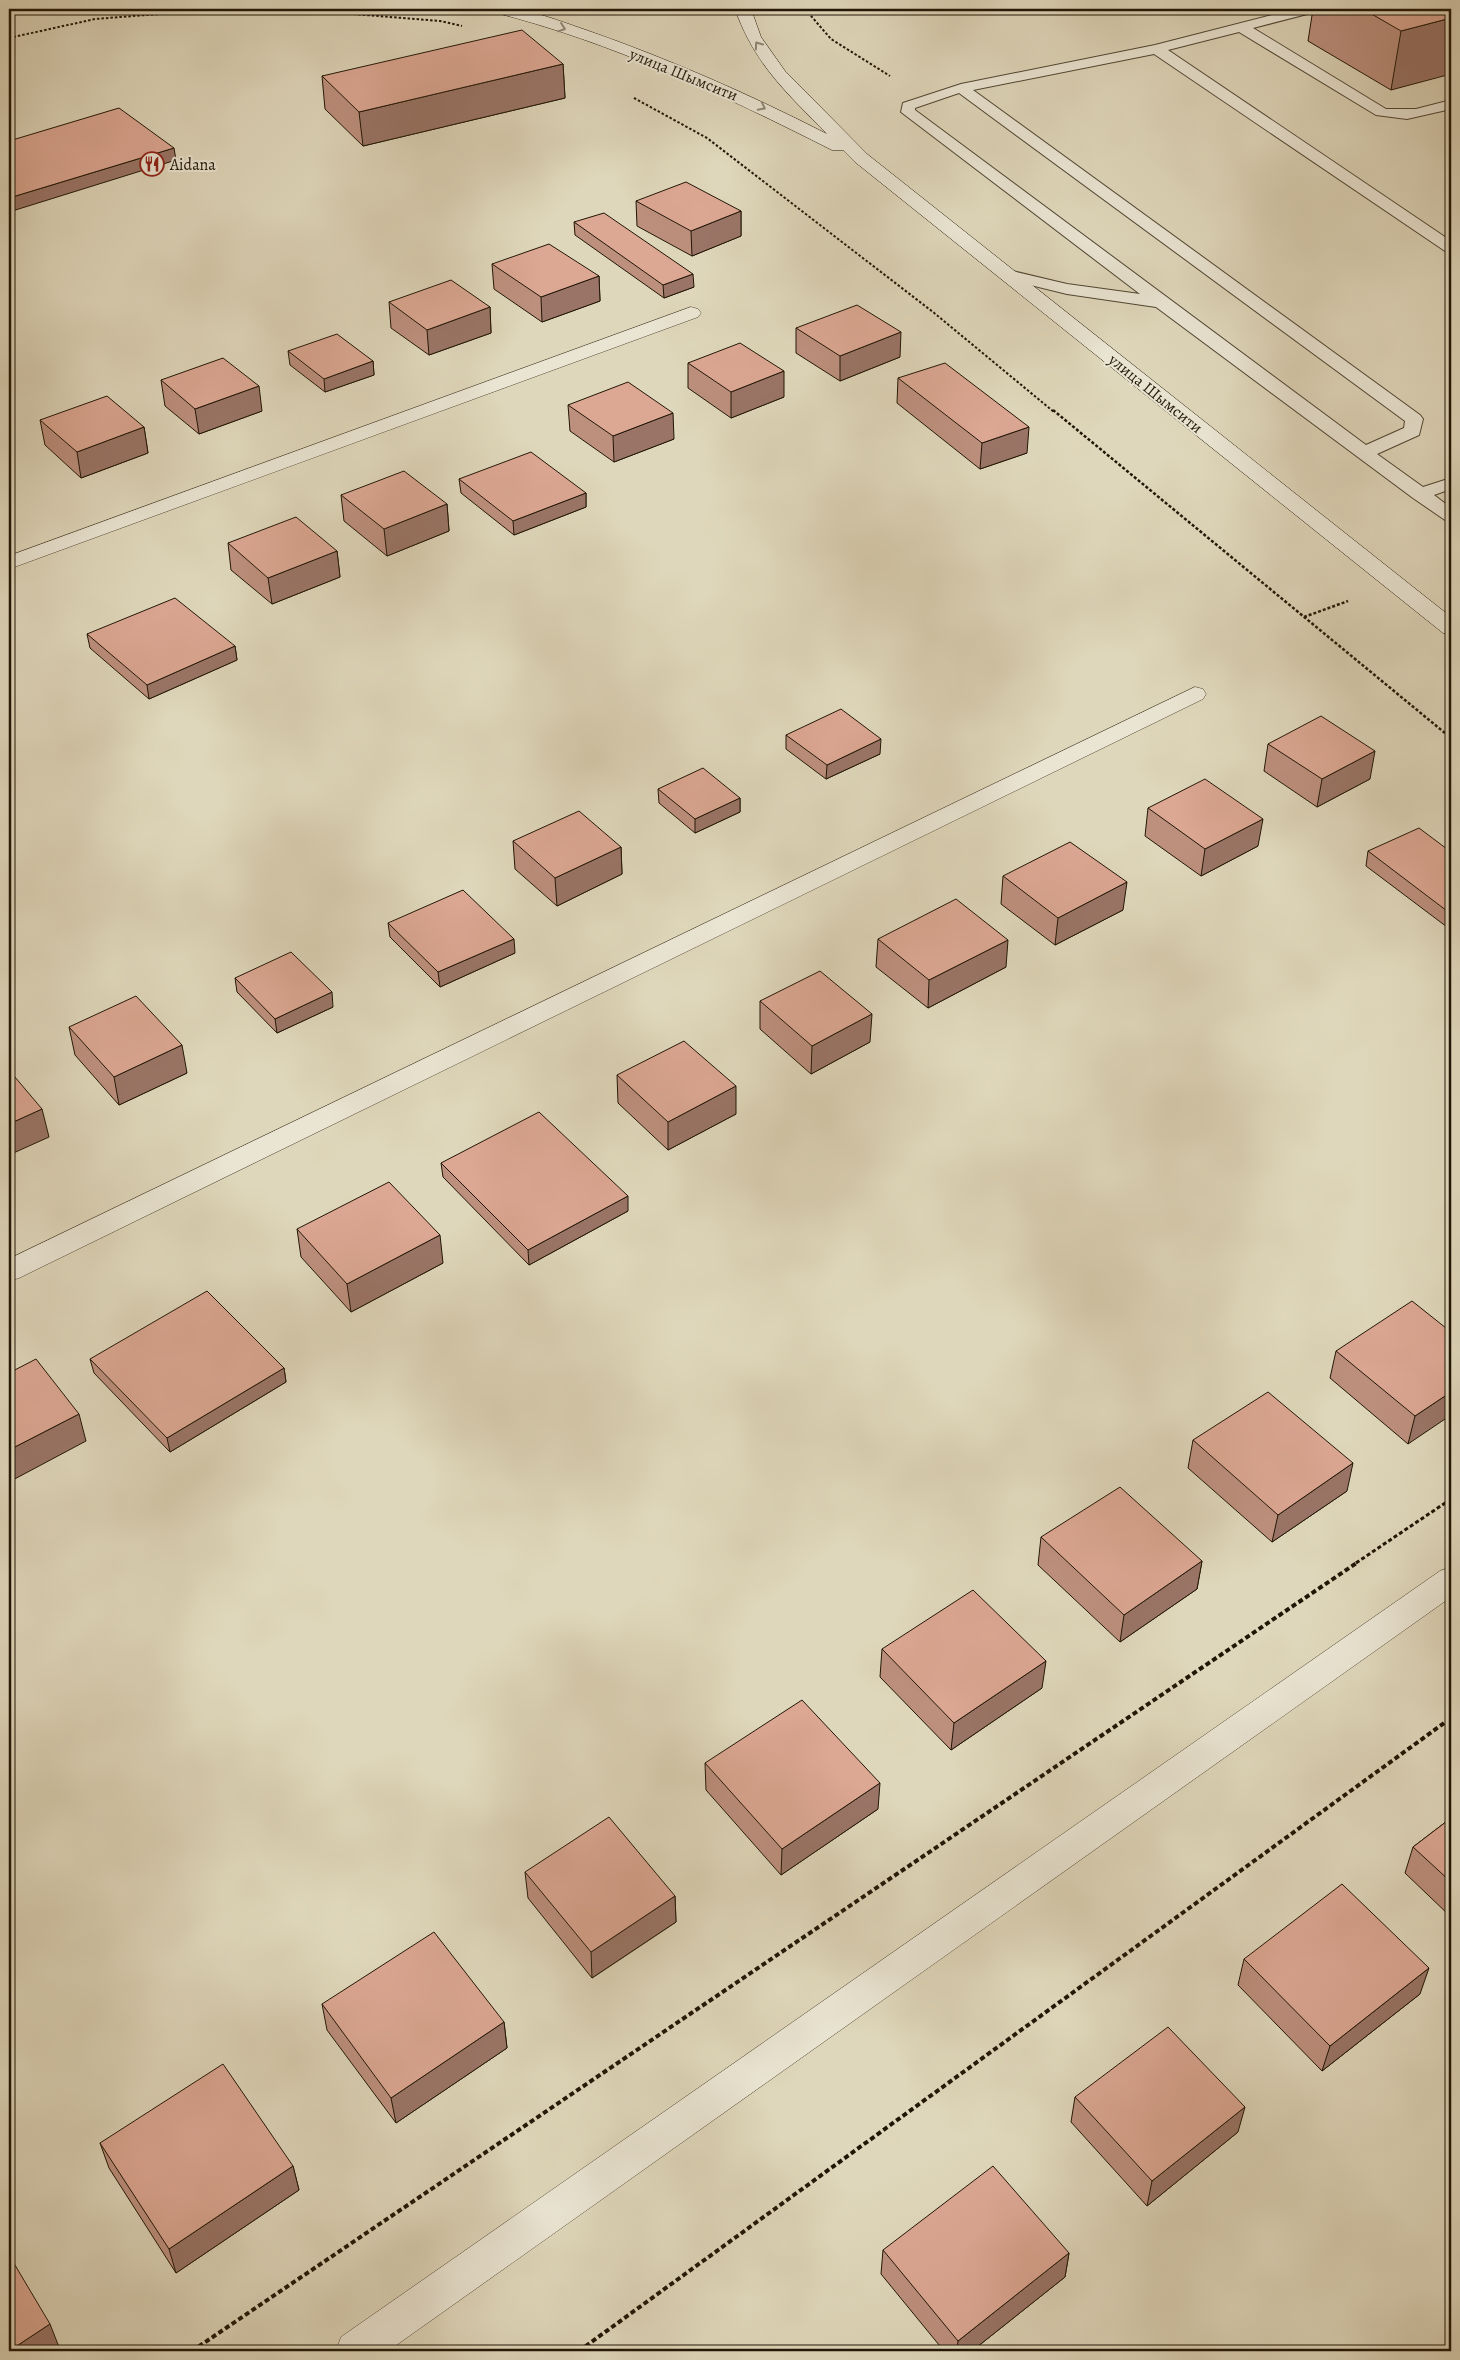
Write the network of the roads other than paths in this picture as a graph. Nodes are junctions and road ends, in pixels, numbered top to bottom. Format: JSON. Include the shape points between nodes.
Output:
{"nodes":[{"id":1,"x":499,"y":9,"type":"edge"},
{"id":2,"x":743,"y":9,"type":"edge"},
{"id":3,"x":1310,"y":9,"type":"edge"},
{"id":4,"x":1239,"y":26,"type":"junction"},
{"id":5,"x":1156,"y":49,"type":"junction"},
{"id":6,"x":961,"y":88,"type":"junction"},
{"id":7,"x":1451,"y":104,"type":"edge"},
{"id":8,"x":861,"y":158,"type":"junction"},
{"id":9,"x":1451,"y":248,"type":"edge"},
{"id":10,"x":1008,"y":275,"type":"junction"},
{"id":11,"x":1160,"y":302,"type":"junction"},
{"id":12,"x":691,"y":313,"type":"dead end"},
{"id":13,"x":1364,"y":453,"type":"junction"},
{"id":14,"x":1451,"y":482,"type":"edge"},
{"id":15,"x":1419,"y":494,"type":"junction"},
{"id":16,"x":1451,"y":516,"type":"edge"},
{"id":17,"x":9,"y":563,"type":"edge"},
{"id":18,"x":1451,"y":628,"type":"edge"},
{"id":19,"x":1195,"y":694,"type":"dead end"},
{"id":20,"x":9,"y":1271,"type":"edge"},
{"id":21,"x":1451,"y":1580,"type":"edge"},
{"id":22,"x":355,"y":2351,"type":"edge"}],
"edges":[{"from":1,"to":8,"type":"street","name":"улица Шымсити","one_way":true,"via":[[622,48],[739,96]]},
{"from":8,"to":2,"type":"street","name":"улица Шымсити","one_way":true,"via":[[779,75],[753,37]]},
{"from":3,"to":4,"type":"lane"},
{"from":4,"to":5,"type":"lane"},
{"from":4,"to":7,"type":"lane","via":[[1381,112],[1408,116]]},
{"from":5,"to":6,"type":"lane"},
{"from":5,"to":9,"type":"lane"},
{"from":6,"to":11,"type":"lane","via":[[908,106],[908,112]]},
{"from":6,"to":13,"type":"lane","via":[[1414,419],[1413,432]]},
{"from":8,"to":10,"type":"street","name":"улица Шымсити"},
{"from":10,"to":11,"type":"lane","via":[[1067,289]]},
{"from":10,"to":18,"type":"street","name":"улица Шымсити"},
{"from":11,"to":13,"type":"lane"},
{"from":12,"to":17,"type":"street"},
{"from":13,"to":15,"type":"lane"},
{"from":14,"to":15,"type":"lane"},
{"from":15,"to":16,"type":"lane"},
{"from":19,"to":20,"type":"street"},
{"from":21,"to":22,"type":"street"}]}
